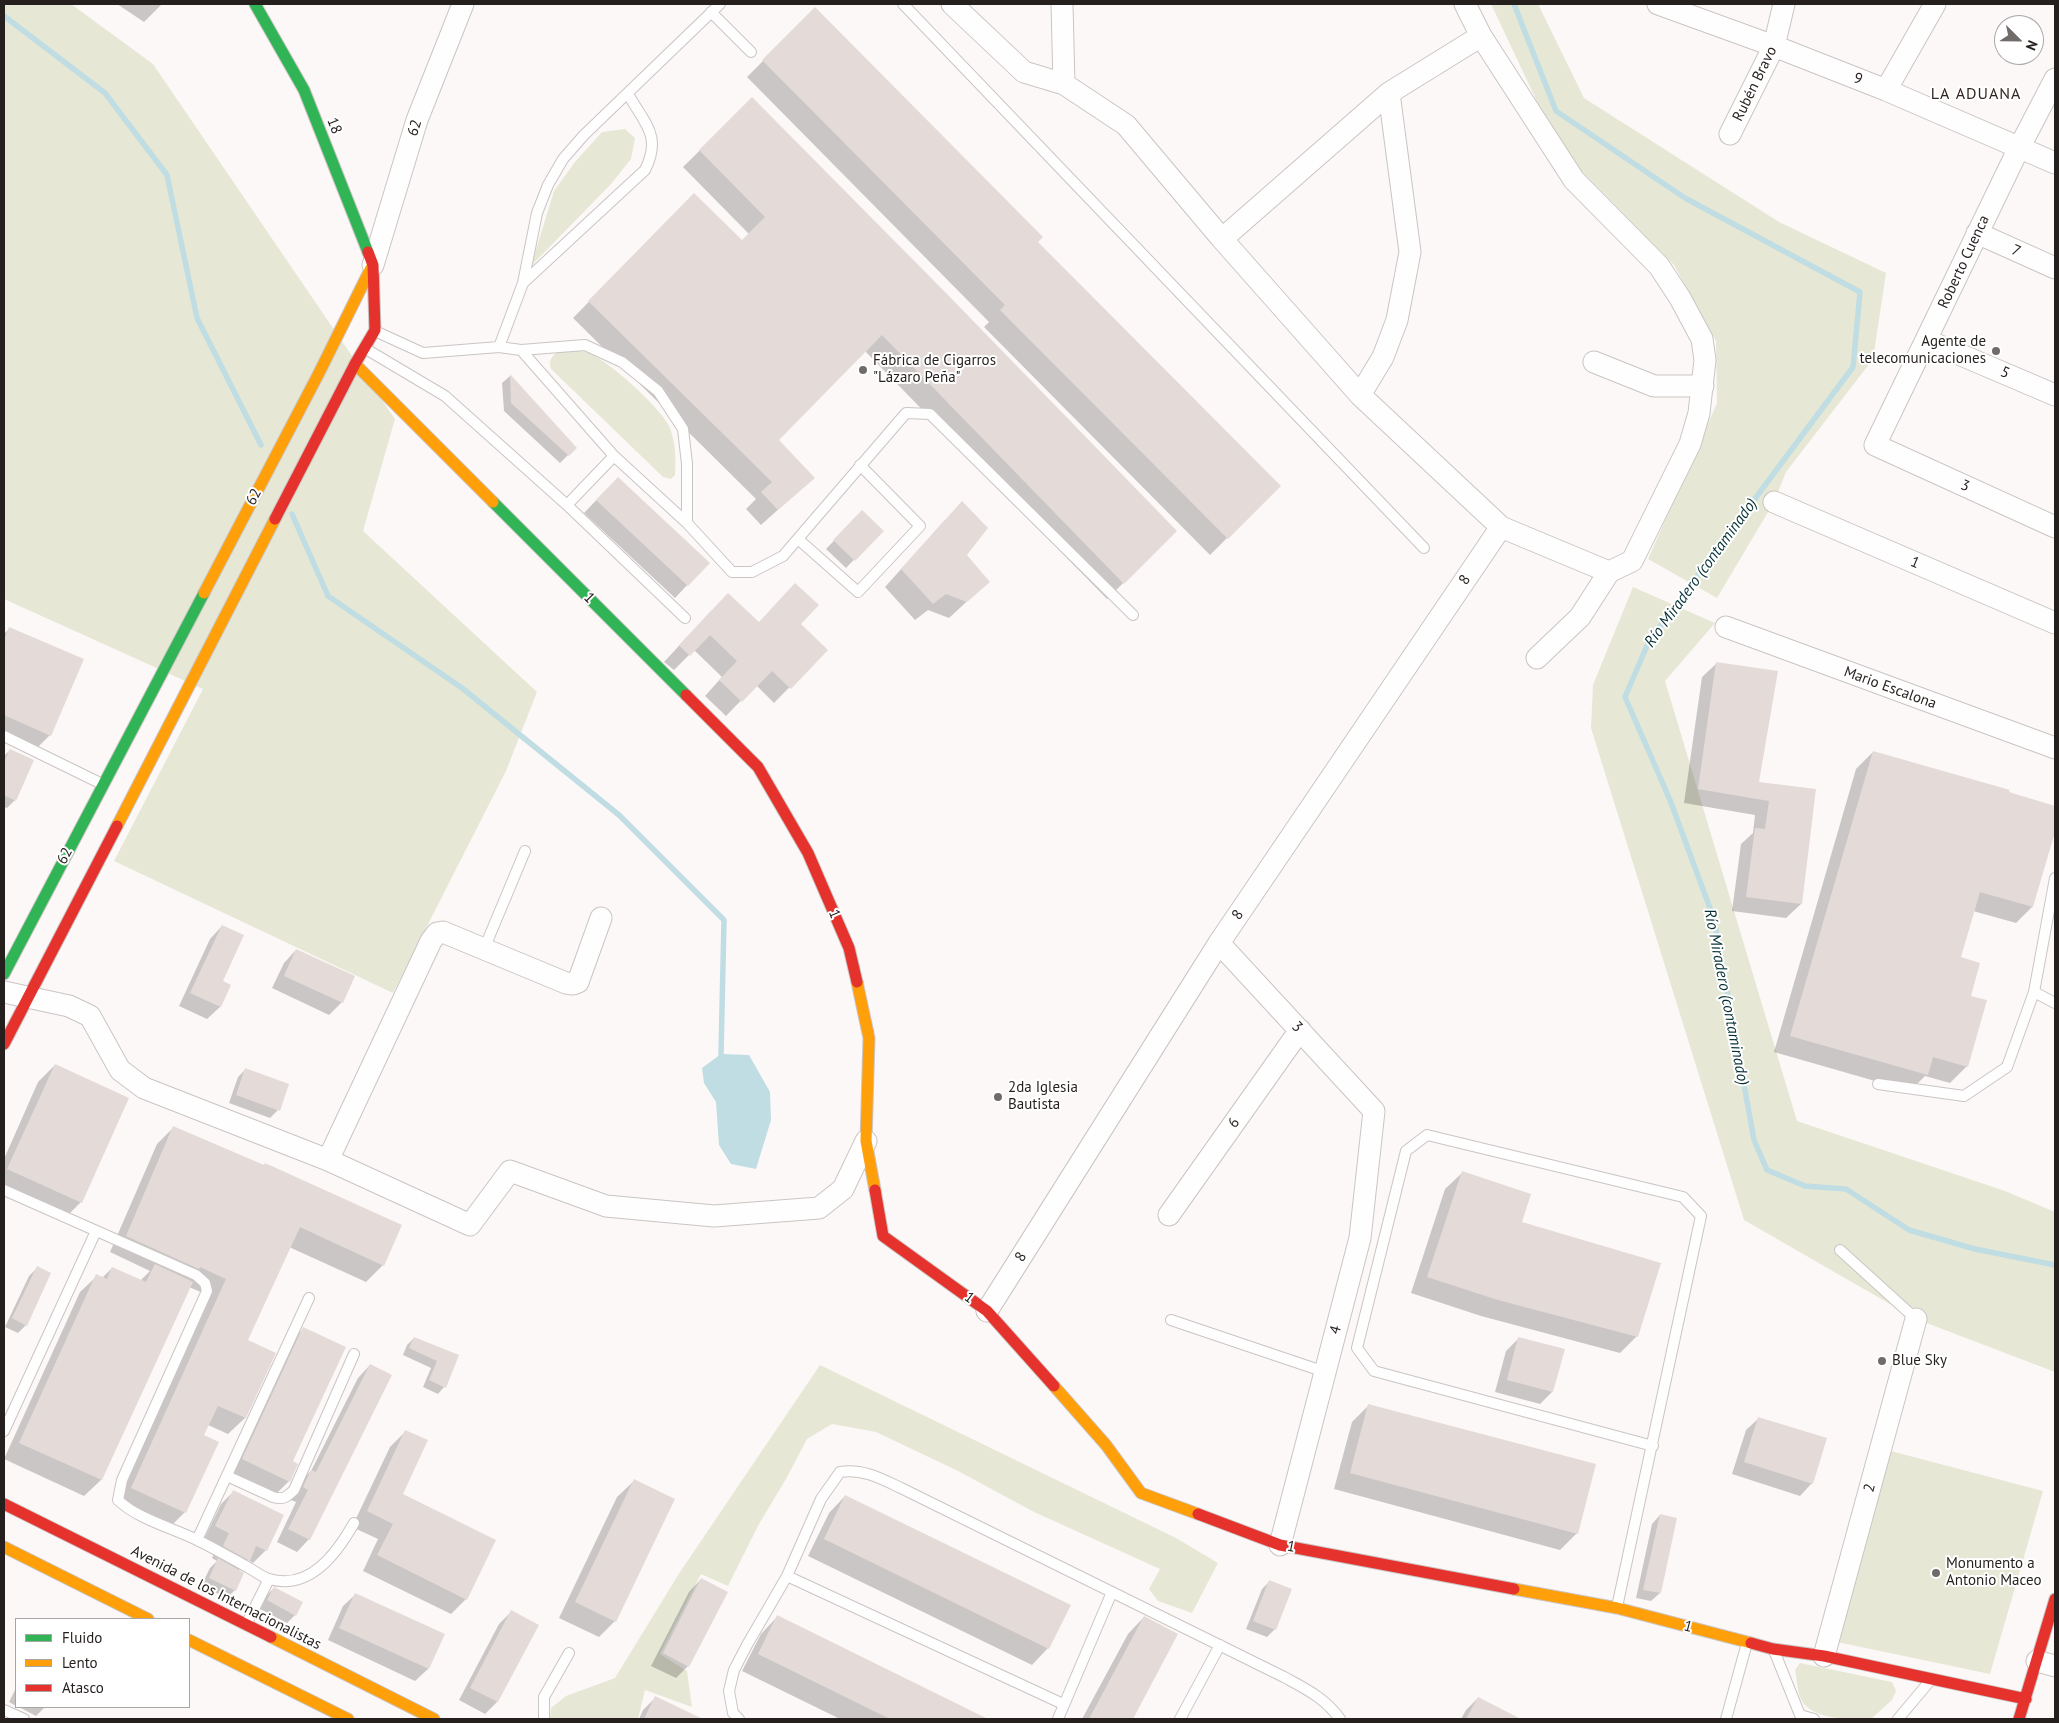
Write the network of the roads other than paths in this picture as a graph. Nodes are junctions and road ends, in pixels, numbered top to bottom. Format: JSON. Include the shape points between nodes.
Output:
{"nodes":[{"id":1,"x":255,"y":4,"type":"edge"},
{"id":2,"x":463,"y":4,"type":"edge"},
{"id":3,"x":720,"y":4,"type":"edge"},
{"id":4,"x":903,"y":4,"type":"edge"},
{"id":5,"x":952,"y":4,"type":"edge"},
{"id":6,"x":1062,"y":4,"type":"edge"},
{"id":7,"x":1465,"y":4,"type":"edge"},
{"id":8,"x":1658,"y":4,"type":"edge"},
{"id":9,"x":1784,"y":4,"type":"edge"},
{"id":10,"x":1935,"y":4,"type":"edge"},
{"id":11,"x":711,"y":12,"type":"junction"},
{"id":12,"x":1481,"y":36,"type":"junction"},
{"id":13,"x":1774,"y":46,"type":"junction"},
{"id":14,"x":751,"y":52,"type":"dead end"},
{"id":15,"x":2055,"y":79,"type":"edge"},
{"id":16,"x":1064,"y":84,"type":"junction"},
{"id":17,"x":1886,"y":90,"type":"junction"},
{"id":18,"x":1389,"y":93,"type":"junction"},
{"id":19,"x":628,"y":94,"type":"junction"},
{"id":20,"x":1730,"y":134,"type":"dead end"},
{"id":21,"x":2018,"y":148,"type":"junction"},
{"id":22,"x":2055,"y":163,"type":"edge"},
{"id":23,"x":1977,"y":233,"type":"junction"},
{"id":24,"x":1222,"y":239,"type":"junction"},
{"id":25,"x":373,"y":265,"type":"junction"},
{"id":26,"x":2055,"y":268,"type":"edge"},
{"id":27,"x":523,"y":283,"type":"junction"},
{"id":28,"x":374,"y":330,"type":"junction"},
{"id":29,"x":1926,"y":340,"type":"junction"},
{"id":30,"x":499,"y":346,"type":"junction"},
{"id":31,"x":364,"y":348,"type":"junction"},
{"id":32,"x":520,"y":350,"type":"junction"},
{"id":33,"x":1594,"y":362,"type":"dead end"},
{"id":34,"x":355,"y":364,"type":"junction"},
{"id":35,"x":1703,"y":386,"type":"junction"},
{"id":36,"x":1360,"y":395,"type":"junction"},
{"id":37,"x":2055,"y":395,"type":"edge"},
{"id":38,"x":1875,"y":445,"type":"joint"},
{"id":39,"x":614,"y":456,"type":"junction"},
{"id":40,"x":860,"y":466,"type":"junction"},
{"id":41,"x":1774,"y":502,"type":"dead end"},
{"id":42,"x":567,"y":505,"type":"junction"},
{"id":43,"x":687,"y":523,"type":"junction"},
{"id":44,"x":1501,"y":527,"type":"junction"},
{"id":45,"x":2055,"y":527,"type":"edge"},
{"id":46,"x":798,"y":539,"type":"junction"},
{"id":47,"x":1424,"y":548,"type":"dead end"},
{"id":48,"x":1609,"y":572,"type":"junction"},
{"id":49,"x":1134,"y":615,"type":"dead end"},
{"id":50,"x":685,"y":618,"type":"dead end"},
{"id":51,"x":2055,"y":623,"type":"edge"},
{"id":52,"x":1726,"y":627,"type":"dead end"},
{"id":53,"x":1537,"y":658,"type":"dead end"},
{"id":54,"x":4,"y":736,"type":"edge"},
{"id":55,"x":2055,"y":746,"type":"edge"},
{"id":56,"x":103,"y":785,"type":"junction"},
{"id":57,"x":525,"y":852,"type":"dead end"},
{"id":58,"x":2055,"y":878,"type":"edge"},
{"id":59,"x":601,"y":918,"type":"dead end"},
{"id":60,"x":1219,"y":943,"type":"junction"},
{"id":61,"x":484,"y":949,"type":"junction"},
{"id":62,"x":4,"y":974,"type":"edge"},
{"id":63,"x":4,"y":992,"type":"edge"},
{"id":64,"x":2034,"y":992,"type":"junction"},
{"id":65,"x":28,"y":996,"type":"junction"},
{"id":66,"x":2055,"y":1003,"type":"edge"},
{"id":67,"x":1300,"y":1030,"type":"junction"},
{"id":68,"x":4,"y":1044,"type":"edge"},
{"id":69,"x":1878,"y":1084,"type":"dead end"},
{"id":70,"x":1374,"y":1111,"type":"joint"},
{"id":71,"x":866,"y":1141,"type":"junction"},
{"id":72,"x":328,"y":1160,"type":"junction"},
{"id":73,"x":4,"y":1190,"type":"edge"},
{"id":74,"x":1169,"y":1215,"type":"dead end"},
{"id":75,"x":96,"y":1231,"type":"junction"},
{"id":76,"x":1840,"y":1250,"type":"dead end"},
{"id":77,"x":309,"y":1298,"type":"dead end"},
{"id":78,"x":988,"y":1311,"type":"junction"},
{"id":79,"x":1916,"y":1319,"type":"joint"},
{"id":80,"x":1171,"y":1320,"type":"dead end"},
{"id":81,"x":354,"y":1354,"type":"dead end"},
{"id":82,"x":1325,"y":1372,"type":"junction"},
{"id":83,"x":4,"y":1431,"type":"edge"},
{"id":84,"x":1652,"y":1446,"type":"junction"},
{"id":85,"x":227,"y":1476,"type":"junction"},
{"id":86,"x":4,"y":1504,"type":"edge"},
{"id":87,"x":354,"y":1523,"type":"dead end"},
{"id":88,"x":197,"y":1540,"type":"junction"},
{"id":89,"x":1280,"y":1544,"type":"junction"},
{"id":90,"x":4,"y":1547,"type":"edge"},
{"id":91,"x":787,"y":1576,"type":"junction"},
{"id":92,"x":269,"y":1579,"type":"junction"},
{"id":93,"x":1112,"y":1592,"type":"junction"},
{"id":94,"x":2055,"y":1599,"type":"edge"},
{"id":95,"x":1617,"y":1608,"type":"junction"},
{"id":96,"x":146,"y":1618,"type":"edge"},
{"id":97,"x":246,"y":1625,"type":"junction"},
{"id":98,"x":190,"y":1641,"type":"edge"},
{"id":99,"x":1747,"y":1642,"type":"junction"},
{"id":100,"x":1220,"y":1646,"type":"junction"},
{"id":101,"x":1773,"y":1648,"type":"junction"},
{"id":102,"x":568,"y":1653,"type":"dead end"},
{"id":103,"x":1824,"y":1656,"type":"junction"},
{"id":104,"x":2046,"y":1664,"type":"edge"},
{"id":105,"x":1931,"y":1679,"type":"junction"},
{"id":106,"x":2026,"y":1699,"type":"junction"},
{"id":107,"x":1064,"y":1704,"type":"junction"},
{"id":108,"x":4,"y":1710,"type":"edge"},
{"id":109,"x":342,"y":1718,"type":"edge"},
{"id":110,"x":24,"y":1719,"type":"edge"},
{"id":111,"x":434,"y":1719,"type":"edge"},
{"id":112,"x":544,"y":1719,"type":"edge"},
{"id":113,"x":739,"y":1719,"type":"edge"},
{"id":114,"x":1058,"y":1719,"type":"edge"},
{"id":115,"x":1180,"y":1719,"type":"edge"},
{"id":116,"x":1340,"y":1719,"type":"edge"},
{"id":117,"x":1726,"y":1719,"type":"edge"},
{"id":118,"x":1814,"y":1719,"type":"edge"},
{"id":119,"x":1898,"y":1719,"type":"edge"},
{"id":120,"x":2019,"y":1719,"type":"edge"}],
"edges":[{"from":1,"to":25,"type":"main road","name":"18","via":[[304,90]]},
{"from":2,"to":25,"type":"street","name":"62","via":[[417,120]]},
{"from":3,"to":11,"type":"lane"},
{"from":4,"to":47,"type":"lane"},
{"from":5,"to":16,"type":"street","via":[[1024,72]]},
{"from":6,"to":16,"type":"street"},
{"from":7,"to":12,"type":"street"},
{"from":8,"to":13,"type":"street","name":"9"},
{"from":9,"to":13,"type":"street","name":"Rubén Bravo"},
{"from":10,"to":17,"type":"street"},
{"from":11,"to":14,"type":"lane"},
{"from":11,"to":19,"type":"lane"},
{"from":12,"to":18,"type":"street"},
{"from":12,"to":35,"type":"street","via":[[1574,180],[1659,266],[1680,298],[1702,339]]},
{"from":13,"to":17,"type":"street","name":"9"},
{"from":13,"to":20,"type":"street","name":"Rubén Bravo"},
{"from":15,"to":21,"type":"street","name":"Roberto Cuenca"},
{"from":16,"to":24,"type":"street","via":[[1126,125]]},
{"from":17,"to":21,"type":"street","name":"9"},
{"from":18,"to":24,"type":"street"},
{"from":18,"to":36,"type":"street","via":[[1410,252],[1397,320],[1383,357]]},
{"from":19,"to":27,"type":"lane","via":[[584,135],[563,159],[548,185],[537,213]]},
{"from":19,"to":27,"type":"lane","via":[[653,140],[645,170]]},
{"from":21,"to":22,"type":"street","name":"9"},
{"from":21,"to":23,"type":"street","name":"Roberto Cuenca"},
{"from":23,"to":26,"type":"street","name":"7"},
{"from":23,"to":29,"type":"street","name":"Roberto Cuenca"},
{"from":24,"to":36,"type":"street"},
{"from":25,"to":28,"type":"main road"},
{"from":25,"to":56,"type":"main road","name":"62"},
{"from":27,"to":30,"type":"lane"},
{"from":28,"to":30,"type":"lane","via":[[423,353]]},
{"from":28,"to":31,"type":"main road","name":"62"},
{"from":29,"to":37,"type":"street","name":"5"},
{"from":29,"to":38,"type":"street","name":"Roberto Cuenca"},
{"from":30,"to":32,"type":"lane"},
{"from":31,"to":34,"type":"main road","name":"62"},
{"from":31,"to":42,"type":"lane","via":[[445,396]]},
{"from":32,"to":39,"type":"lane"},
{"from":32,"to":43,"type":"lane","via":[[585,345],[622,362],[658,391],[683,429],[687,464]]},
{"from":33,"to":35,"type":"street","via":[[1654,386]]},
{"from":34,"to":65,"type":"main road","name":"62"},
{"from":34,"to":71,"type":"main road","name":"1","via":[[758,768],[808,853],[849,948],[869,1038]]},
{"from":35,"to":48,"type":"street","via":[[1690,444],[1632,561]]},
{"from":36,"to":44,"type":"street"},
{"from":38,"to":45,"type":"street","name":"3"},
{"from":39,"to":42,"type":"lane"},
{"from":39,"to":43,"type":"lane"},
{"from":40,"to":46,"type":"lane"},
{"from":40,"to":46,"type":"lane","via":[[920,526],[858,592]]},
{"from":40,"to":49,"type":"lane","via":[[906,413],[930,414]]},
{"from":41,"to":51,"type":"street","name":"1"},
{"from":42,"to":50,"type":"lane"},
{"from":43,"to":46,"type":"lane","via":[[732,572],[752,572],[783,556]]},
{"from":44,"to":48,"type":"street"},
{"from":44,"to":60,"type":"street","name":"8"},
{"from":48,"to":53,"type":"street","via":[[1580,617]]},
{"from":52,"to":55,"type":"street","name":"Mario Escalona"},
{"from":54,"to":56,"type":"lane"},
{"from":56,"to":62,"type":"main road","name":"62"},
{"from":57,"to":61,"type":"lane"},
{"from":58,"to":64,"type":"lane"},
{"from":59,"to":61,"type":"street","via":[[578,982],[573,984]]},
{"from":60,"to":67,"type":"street","name":"3"},
{"from":60,"to":78,"type":"street","name":"8"},
{"from":61,"to":72,"type":"street","via":[[443,932],[431,940]]},
{"from":63,"to":65,"type":"street"},
{"from":64,"to":66,"type":"lane"},
{"from":64,"to":69,"type":"lane","via":[[2007,1067],[1964,1096]]},
{"from":65,"to":68,"type":"main road","name":"62"},
{"from":65,"to":72,"type":"street","via":[[69,1006],[90,1016],[120,1070],[144,1088]]},
{"from":67,"to":70,"type":"street","name":"3"},
{"from":67,"to":74,"type":"street","name":"6"},
{"from":70,"to":82,"type":"street","name":"4","via":[[1360,1238]]},
{"from":71,"to":72,"type":"street","via":[[843,1189],[819,1208],[714,1216],[606,1206],[510,1171],[470,1225]]},
{"from":71,"to":78,"type":"main road","name":"1","via":[[883,1236]]},
{"from":73,"to":75,"type":"lane"},
{"from":75,"to":83,"type":"lane"},
{"from":75,"to":88,"type":"lane","via":[[196,1275],[208,1291],[122,1480],[118,1500],[128,1510]]},
{"from":76,"to":79,"type":"lane"},
{"from":77,"to":85,"type":"lane"},
{"from":78,"to":89,"type":"main road","name":"1","via":[[1106,1445],[1141,1493]]},
{"from":79,"to":103,"type":"street","name":"2"},
{"from":80,"to":82,"type":"lane"},
{"from":81,"to":85,"type":"lane","via":[[294,1490],[287,1497],[280,1500]]},
{"from":82,"to":89,"type":"street","name":"4"},
{"from":84,"to":84,"type":"lane","via":[[1701,1216],[1683,1197],[1428,1135],[1406,1151],[1356,1348],[1374,1371]]},
{"from":84,"to":95,"type":"lane"},
{"from":85,"to":88,"type":"lane"},
{"from":86,"to":97,"type":"main road","name":"Avenida de los Internacionalistas"},
{"from":87,"to":92,"type":"lane","via":[[335,1554],[312,1573],[288,1580]]},
{"from":88,"to":92,"type":"lane"},
{"from":89,"to":95,"type":"main road","name":"1"},
{"from":90,"to":96,"type":"main road"},
{"from":91,"to":93,"type":"lane","via":[[820,1499],[840,1472],[851,1470],[901,1488]]},
{"from":91,"to":107,"type":"lane"},
{"from":91,"to":113,"type":"lane","via":[[734,1670],[729,1691],[733,1713]]},
{"from":92,"to":97,"type":"lane"},
{"from":93,"to":100,"type":"lane"},
{"from":93,"to":107,"type":"lane"},
{"from":94,"to":104,"type":"main road"},
{"from":95,"to":99,"type":"main road","name":"1"},
{"from":97,"to":111,"type":"main road","name":"Avenida de los Internacionalistas"},
{"from":98,"to":109,"type":"main road"},
{"from":99,"to":101,"type":"main road","name":"1"},
{"from":99,"to":117,"type":"lane"},
{"from":100,"to":115,"type":"lane"},
{"from":100,"to":116,"type":"lane","via":[[1318,1695]]},
{"from":101,"to":103,"type":"main road","name":"1"},
{"from":101,"to":118,"type":"lane","via":[[1800,1715]]},
{"from":102,"to":112,"type":"lane","via":[[544,1697]]},
{"from":103,"to":105,"type":"main road","name":"1"},
{"from":104,"to":106,"type":"main road"},
{"from":105,"to":106,"type":"main road","name":"1"},
{"from":105,"to":119,"type":"lane"},
{"from":106,"to":120,"type":"main road"},
{"from":107,"to":114,"type":"lane"},
{"from":108,"to":110,"type":"lane"}]}
